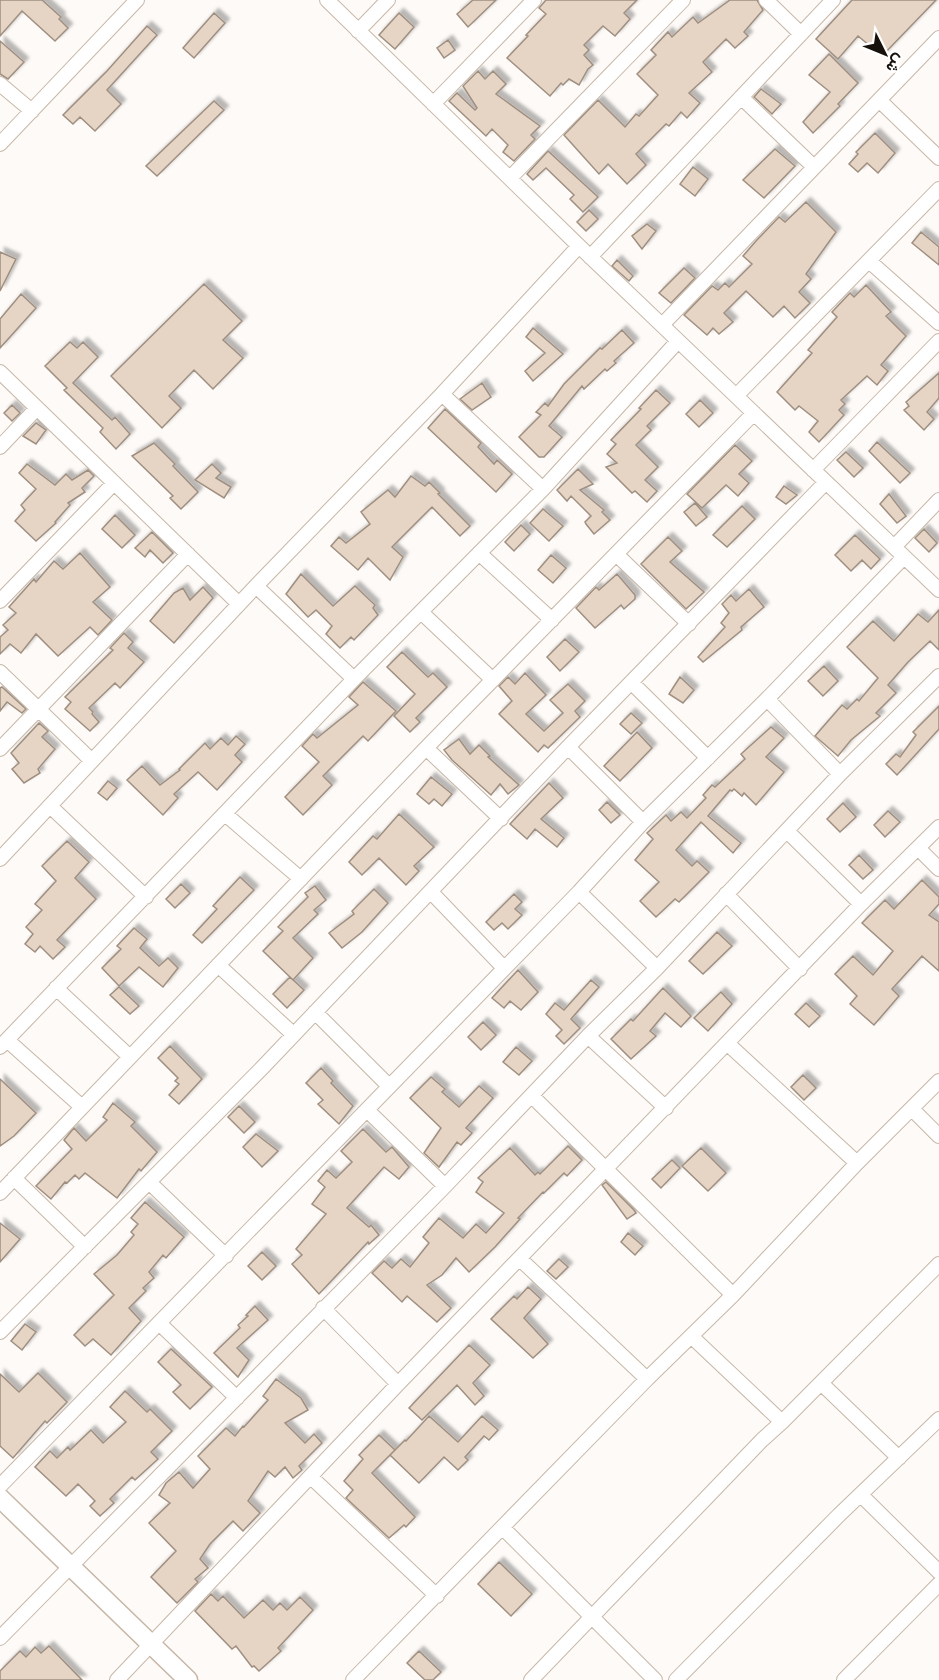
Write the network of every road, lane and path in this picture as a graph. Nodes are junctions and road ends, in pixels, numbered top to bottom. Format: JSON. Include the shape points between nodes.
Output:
{"nodes":[{"id":1,"x":137,"y":0,"type":"edge"},
{"id":2,"x":327,"y":0,"type":"edge"},
{"id":3,"x":388,"y":0,"type":"edge"},
{"id":4,"x":534,"y":0,"type":"edge"},
{"id":5,"x":683,"y":0,"type":"edge"},
{"id":6,"x":766,"y":0,"type":"edge"},
{"id":7,"x":833,"y":0,"type":"edge"},
{"id":8,"x":358,"y":31,"type":"junction"},
{"id":9,"x":801,"y":34,"type":"junction"},
{"id":10,"x":939,"y":38,"type":"edge"},
{"id":11,"x":0,"y":84,"type":"edge"},
{"id":12,"x":741,"y":97,"type":"junction"},
{"id":13,"x":879,"y":100,"type":"junction"},
{"id":14,"x":433,"y":104,"type":"junction"},
{"id":15,"x":32,"y":111,"type":"junction"},
{"id":16,"x":0,"y":144,"type":"edge"},
{"id":17,"x":939,"y":159,"type":"edge"},
{"id":18,"x":814,"y":167,"type":"junction"},
{"id":19,"x":510,"y":178,"type":"junction"},
{"id":20,"x":939,"y":189,"type":"edge"},
{"id":21,"x":579,"y":246,"type":"junction"},
{"id":22,"x":590,"y":257,"type":"junction"},
{"id":23,"x":869,"y":261,"type":"junction"},
{"id":24,"x":939,"y":323,"type":"edge"},
{"id":25,"x":662,"y":325,"type":"junction"},
{"id":26,"x":678,"y":341,"type":"junction"},
{"id":27,"x":939,"y":341,"type":"edge"},
{"id":28,"x":0,"y":372,"type":"edge"},
{"id":29,"x":442,"y":394,"type":"junction"},
{"id":30,"x":736,"y":396,"type":"junction"},
{"id":31,"x":37,"y":408,"type":"junction"},
{"id":32,"x":754,"y":413,"type":"junction"},
{"id":33,"x":0,"y":447,"type":"edge"},
{"id":34,"x":813,"y":470,"type":"junction"},
{"id":35,"x":826,"y":482,"type":"junction"},
{"id":36,"x":114,"y":483,"type":"junction"},
{"id":37,"x":543,"y":489,"type":"junction"},
{"id":38,"x":939,"y":500,"type":"edge"},
{"id":39,"x":899,"y":552,"type":"junction"},
{"id":40,"x":479,"y":553,"type":"junction"},
{"id":41,"x":188,"y":554,"type":"junction"},
{"id":42,"x":616,"y":554,"type":"junction"},
{"id":43,"x":256,"y":586,"type":"junction"},
{"id":44,"x":939,"y":590,"type":"edge"},
{"id":45,"x":0,"y":601,"type":"edge"},
{"id":46,"x":239,"y":604,"type":"junction"},
{"id":47,"x":421,"y":612,"type":"junction"},
{"id":48,"x":552,"y":620,"type":"junction"},
{"id":49,"x":689,"y":624,"type":"junction"},
{"id":50,"x":0,"y":672,"type":"edge"},
{"id":51,"x":939,"y":676,"type":"edge"},
{"id":52,"x":354,"y":679,"type":"junction"},
{"id":53,"x":493,"y":680,"type":"junction"},
{"id":54,"x":632,"y":683,"type":"junction"},
{"id":55,"x":767,"y":699,"type":"junction"},
{"id":56,"x":39,"y":709,"type":"junction"},
{"id":57,"x":568,"y":747,"type":"junction"},
{"id":58,"x":426,"y":748,"type":"junction"},
{"id":59,"x":0,"y":749,"type":"edge"},
{"id":60,"x":708,"y":758,"type":"junction"},
{"id":61,"x":92,"y":761,"type":"junction"},
{"id":62,"x":840,"y":774,"type":"junction"},
{"id":63,"x":50,"y":806,"type":"junction"},
{"id":64,"x":225,"y":814,"type":"junction"},
{"id":65,"x":501,"y":819,"type":"junction"},
{"id":66,"x":643,"y":822,"type":"junction"},
{"id":67,"x":939,"y":827,"type":"edge"},
{"id":68,"x":787,"y":831,"type":"junction"},
{"id":69,"x":918,"y":848,"type":"junction"},
{"id":70,"x":0,"y":859,"type":"edge"},
{"id":71,"x":939,"y":868,"type":"edge"},
{"id":72,"x":301,"y":879,"type":"junction"},
{"id":73,"x":431,"y":892,"type":"junction"},
{"id":74,"x":579,"y":892,"type":"junction"},
{"id":75,"x":726,"y":894,"type":"junction"},
{"id":76,"x":146,"y":897,"type":"junction"},
{"id":77,"x":861,"y":904,"type":"junction"},
{"id":78,"x":218,"y":965,"type":"junction"},
{"id":79,"x":504,"y":968,"type":"junction"},
{"id":80,"x":657,"y":968,"type":"junction"},
{"id":81,"x":801,"y":969,"type":"junction"},
{"id":82,"x":56,"y":988,"type":"junction"},
{"id":83,"x":315,"y":1012,"type":"junction"},
{"id":84,"x":293,"y":1034,"type":"junction"},
{"id":85,"x":588,"y":1036,"type":"junction"},
{"id":86,"x":4,"y":1044,"type":"edge"},
{"id":87,"x":728,"y":1044,"type":"junction"},
{"id":88,"x":130,"y":1057,"type":"junction"},
{"id":89,"x":939,"y":1081,"type":"edge"},
{"id":90,"x":390,"y":1086,"type":"junction"},
{"id":91,"x":531,"y":1096,"type":"junction"},
{"id":92,"x":82,"y":1107,"type":"junction"},
{"id":93,"x":666,"y":1108,"type":"junction"},
{"id":94,"x":912,"y":1109,"type":"junction"},
{"id":95,"x":367,"y":1110,"type":"junction"},
{"id":96,"x":939,"y":1136,"type":"edge"},
{"id":97,"x":857,"y":1163,"type":"junction"},
{"id":98,"x":608,"y":1169,"type":"junction"},
{"id":99,"x":14,"y":1178,"type":"junction"},
{"id":100,"x":150,"y":1183,"type":"junction"},
{"id":101,"x":445,"y":1186,"type":"junction"},
{"id":102,"x":0,"y":1193,"type":"edge"},
{"id":103,"x":85,"y":1247,"type":"junction"},
{"id":104,"x":226,"y":1256,"type":"junction"},
{"id":105,"x":520,"y":1259,"type":"junction"},
{"id":106,"x":939,"y":1264,"type":"edge"},
{"id":107,"x":733,"y":1295,"type":"junction"},
{"id":108,"x":323,"y":1308,"type":"junction"},
{"id":109,"x":159,"y":1323,"type":"junction"},
{"id":110,"x":0,"y":1332,"type":"edge"},
{"id":111,"x":691,"y":1336,"type":"junction"},
{"id":112,"x":647,"y":1380,"type":"junction"},
{"id":113,"x":821,"y":1383,"type":"junction"},
{"id":114,"x":398,"y":1384,"type":"junction"},
{"id":115,"x":237,"y":1398,"type":"junction"},
{"id":116,"x":939,"y":1419,"type":"edge"},
{"id":117,"x":782,"y":1422,"type":"junction"},
{"id":118,"x":899,"y":1458,"type":"junction"},
{"id":119,"x":311,"y":1477,"type":"junction"},
{"id":120,"x":0,"y":1486,"type":"edge"},
{"id":121,"x":861,"y":1495,"type":"junction"},
{"id":122,"x":0,"y":1498,"type":"edge"},
{"id":123,"x":503,"y":1528,"type":"junction"},
{"id":124,"x":70,"y":1566,"type":"junction"},
{"id":125,"x":939,"y":1572,"type":"edge"},
{"id":126,"x":939,"y":1584,"type":"edge"},
{"id":127,"x":437,"y":1596,"type":"junction"},
{"id":128,"x":591,"y":1616,"type":"junction"},
{"id":129,"x":0,"y":1638,"type":"edge"},
{"id":130,"x":152,"y":1645,"type":"junction"},
{"id":131,"x":357,"y":1679,"type":"edge"},
{"id":132,"x":117,"y":1680,"type":"edge"},
{"id":133,"x":188,"y":1680,"type":"edge"},
{"id":134,"x":531,"y":1680,"type":"edge"},
{"id":135,"x":655,"y":1680,"type":"edge"},
{"id":136,"x":676,"y":1680,"type":"edge"},
{"id":137,"x":844,"y":1680,"type":"edge"}],
"edges":[{"from":1,"to":15,"type":"street"},
{"from":2,"to":8,"type":"street"},
{"from":3,"to":8,"type":"street"},
{"from":4,"to":14,"type":"street"},
{"from":5,"to":19,"type":"street"},
{"from":6,"to":9,"type":"street"},
{"from":7,"to":9,"type":"street"},
{"from":8,"to":14,"type":"street"},
{"from":9,"to":12,"type":"street"},
{"from":10,"to":13,"type":"street"},
{"from":11,"to":15,"type":"street"},
{"from":12,"to":18,"type":"street"},
{"from":12,"to":22,"type":"street"},
{"from":13,"to":17,"type":"street"},
{"from":13,"to":18,"type":"street"},
{"from":14,"to":19,"type":"street"},
{"from":15,"to":16,"type":"street"},
{"from":18,"to":25,"type":"street"},
{"from":19,"to":21,"type":"street"},
{"from":20,"to":23,"type":"street"},
{"from":21,"to":22,"type":"street"},
{"from":21,"to":29,"type":"street"},
{"from":22,"to":25,"type":"street"},
{"from":23,"to":24,"type":"street"},
{"from":23,"to":30,"type":"street"},
{"from":25,"to":26,"type":"street"},
{"from":26,"to":30,"type":"street"},
{"from":26,"to":37,"type":"street"},
{"from":27,"to":34,"type":"street"},
{"from":28,"to":31,"type":"street"},
{"from":29,"to":37,"type":"street"},
{"from":29,"to":43,"type":"street"},
{"from":30,"to":32,"type":"street"},
{"from":31,"to":33,"type":"street"},
{"from":31,"to":36,"type":"street"},
{"from":32,"to":34,"type":"street"},
{"from":32,"to":42,"type":"street"},
{"from":34,"to":35,"type":"street"},
{"from":35,"to":39,"type":"street"},
{"from":35,"to":49,"type":"street"},
{"from":36,"to":41,"type":"street"},
{"from":36,"to":45,"type":"street"},
{"from":37,"to":40,"type":"street"},
{"from":38,"to":39,"type":"street"},
{"from":39,"to":44,"type":"street"},
{"from":39,"to":55,"type":"street"},
{"from":40,"to":47,"type":"street"},
{"from":40,"to":48,"type":"street"},
{"from":41,"to":46,"type":"street"},
{"from":41,"to":56,"type":"street"},
{"from":42,"to":48,"type":"street"},
{"from":42,"to":49,"type":"street"},
{"from":43,"to":46,"type":"street"},
{"from":43,"to":52,"type":"street"},
{"from":46,"to":61,"type":"street"},
{"from":47,"to":52,"type":"street"},
{"from":47,"to":53,"type":"street"},
{"from":48,"to":53,"type":"street"},
{"from":49,"to":54,"type":"street"},
{"from":50,"to":56,"type":"street"},
{"from":51,"to":62,"type":"street"},
{"from":52,"to":64,"type":"street"},
{"from":53,"to":58,"type":"street"},
{"from":54,"to":57,"type":"street"},
{"from":54,"to":60,"type":"street"},
{"from":55,"to":60,"type":"street"},
{"from":55,"to":62,"type":"street"},
{"from":56,"to":59,"type":"street"},
{"from":56,"to":61,"type":"street"},
{"from":57,"to":65,"type":"street"},
{"from":57,"to":66,"type":"street"},
{"from":58,"to":65,"type":"street"},
{"from":58,"to":72,"type":"street"},
{"from":60,"to":66,"type":"street"},
{"from":61,"to":63,"type":"street"},
{"from":62,"to":68,"type":"street"},
{"from":63,"to":70,"type":"street"},
{"from":63,"to":76,"type":"street"},
{"from":64,"to":72,"type":"street"},
{"from":64,"to":76,"type":"street"},
{"from":65,"to":73,"type":"street"},
{"from":66,"to":74,"type":"street"},
{"from":67,"to":69,"type":"street"},
{"from":68,"to":75,"type":"street"},
{"from":68,"to":77,"type":"street"},
{"from":69,"to":71,"type":"street"},
{"from":69,"to":77,"type":"street"},
{"from":72,"to":78,"type":"street"},
{"from":73,"to":79,"type":"street"},
{"from":73,"to":83,"type":"street"},
{"from":74,"to":79,"type":"street"},
{"from":74,"to":80,"type":"street"},
{"from":75,"to":80,"type":"street"},
{"from":75,"to":81,"type":"street"},
{"from":76,"to":82,"type":"street"},
{"from":77,"to":81,"type":"street"},
{"from":78,"to":84,"type":"street"},
{"from":78,"to":88,"type":"street"},
{"from":79,"to":90,"type":"street"},
{"from":80,"to":85,"type":"street"},
{"from":81,"to":87,"type":"street"},
{"from":82,"to":86,"type":"street"},
{"from":82,"to":88,"type":"street"},
{"from":83,"to":84,"type":"street"},
{"from":83,"to":90,"type":"street"},
{"from":84,"to":100,"type":"street"},
{"from":85,"to":91,"type":"street"},
{"from":85,"to":93,"type":"street"},
{"from":86,"to":92,"type":"street"},
{"from":87,"to":93,"type":"street"},
{"from":87,"to":97,"type":"street"},
{"from":88,"to":92,"type":"street"},
{"from":89,"to":94,"type":"street"},
{"from":90,"to":95,"type":"street"},
{"from":91,"to":98,"type":"street"},
{"from":91,"to":101,"type":"street"},
{"from":92,"to":99,"type":"street"},
{"from":93,"to":98,"type":"street"},
{"from":94,"to":96,"type":"street"},
{"from":94,"to":97,"type":"street"},
{"from":95,"to":101,"type":"street"},
{"from":95,"to":104,"type":"street"},
{"from":97,"to":107,"type":"street"},
{"from":98,"to":105,"type":"street"},
{"from":98,"to":107,"type":"street"},
{"from":99,"to":102,"type":"street"},
{"from":99,"to":103,"type":"street"},
{"from":100,"to":103,"type":"street"},
{"from":100,"to":104,"type":"street"},
{"from":101,"to":108,"type":"street"},
{"from":103,"to":110,"type":"street"},
{"from":104,"to":109,"type":"street"},
{"from":105,"to":112,"type":"street"},
{"from":105,"to":114,"type":"street"},
{"from":106,"to":113,"type":"street"},
{"from":107,"to":111,"type":"street"},
{"from":108,"to":114,"type":"street"},
{"from":108,"to":115,"type":"street"},
{"from":109,"to":115,"type":"street"},
{"from":109,"to":120,"type":"street"},
{"from":111,"to":112,"type":"street"},
{"from":111,"to":117,"type":"street"},
{"from":112,"to":123,"type":"street"},
{"from":113,"to":117,"type":"street"},
{"from":113,"to":118,"type":"street"},
{"from":114,"to":119,"type":"street"},
{"from":115,"to":124,"type":"street"},
{"from":116,"to":118,"type":"street"},
{"from":117,"to":128,"type":"street"},
{"from":118,"to":121,"type":"street"},
{"from":119,"to":127,"type":"street"},
{"from":119,"to":130,"type":"street"},
{"from":121,"to":125,"type":"street"},
{"from":121,"to":136,"type":"street"},
{"from":122,"to":124,"type":"street"},
{"from":123,"to":127,"type":"street"},
{"from":123,"to":128,"type":"street"},
{"from":124,"to":129,"type":"street"},
{"from":124,"to":130,"type":"street"},
{"from":126,"to":137,"type":"street"},
{"from":127,"to":131,"type":"street"},
{"from":128,"to":134,"type":"street"},
{"from":128,"to":135,"type":"street"},
{"from":130,"to":132,"type":"street"},
{"from":130,"to":133,"type":"street"}]}
